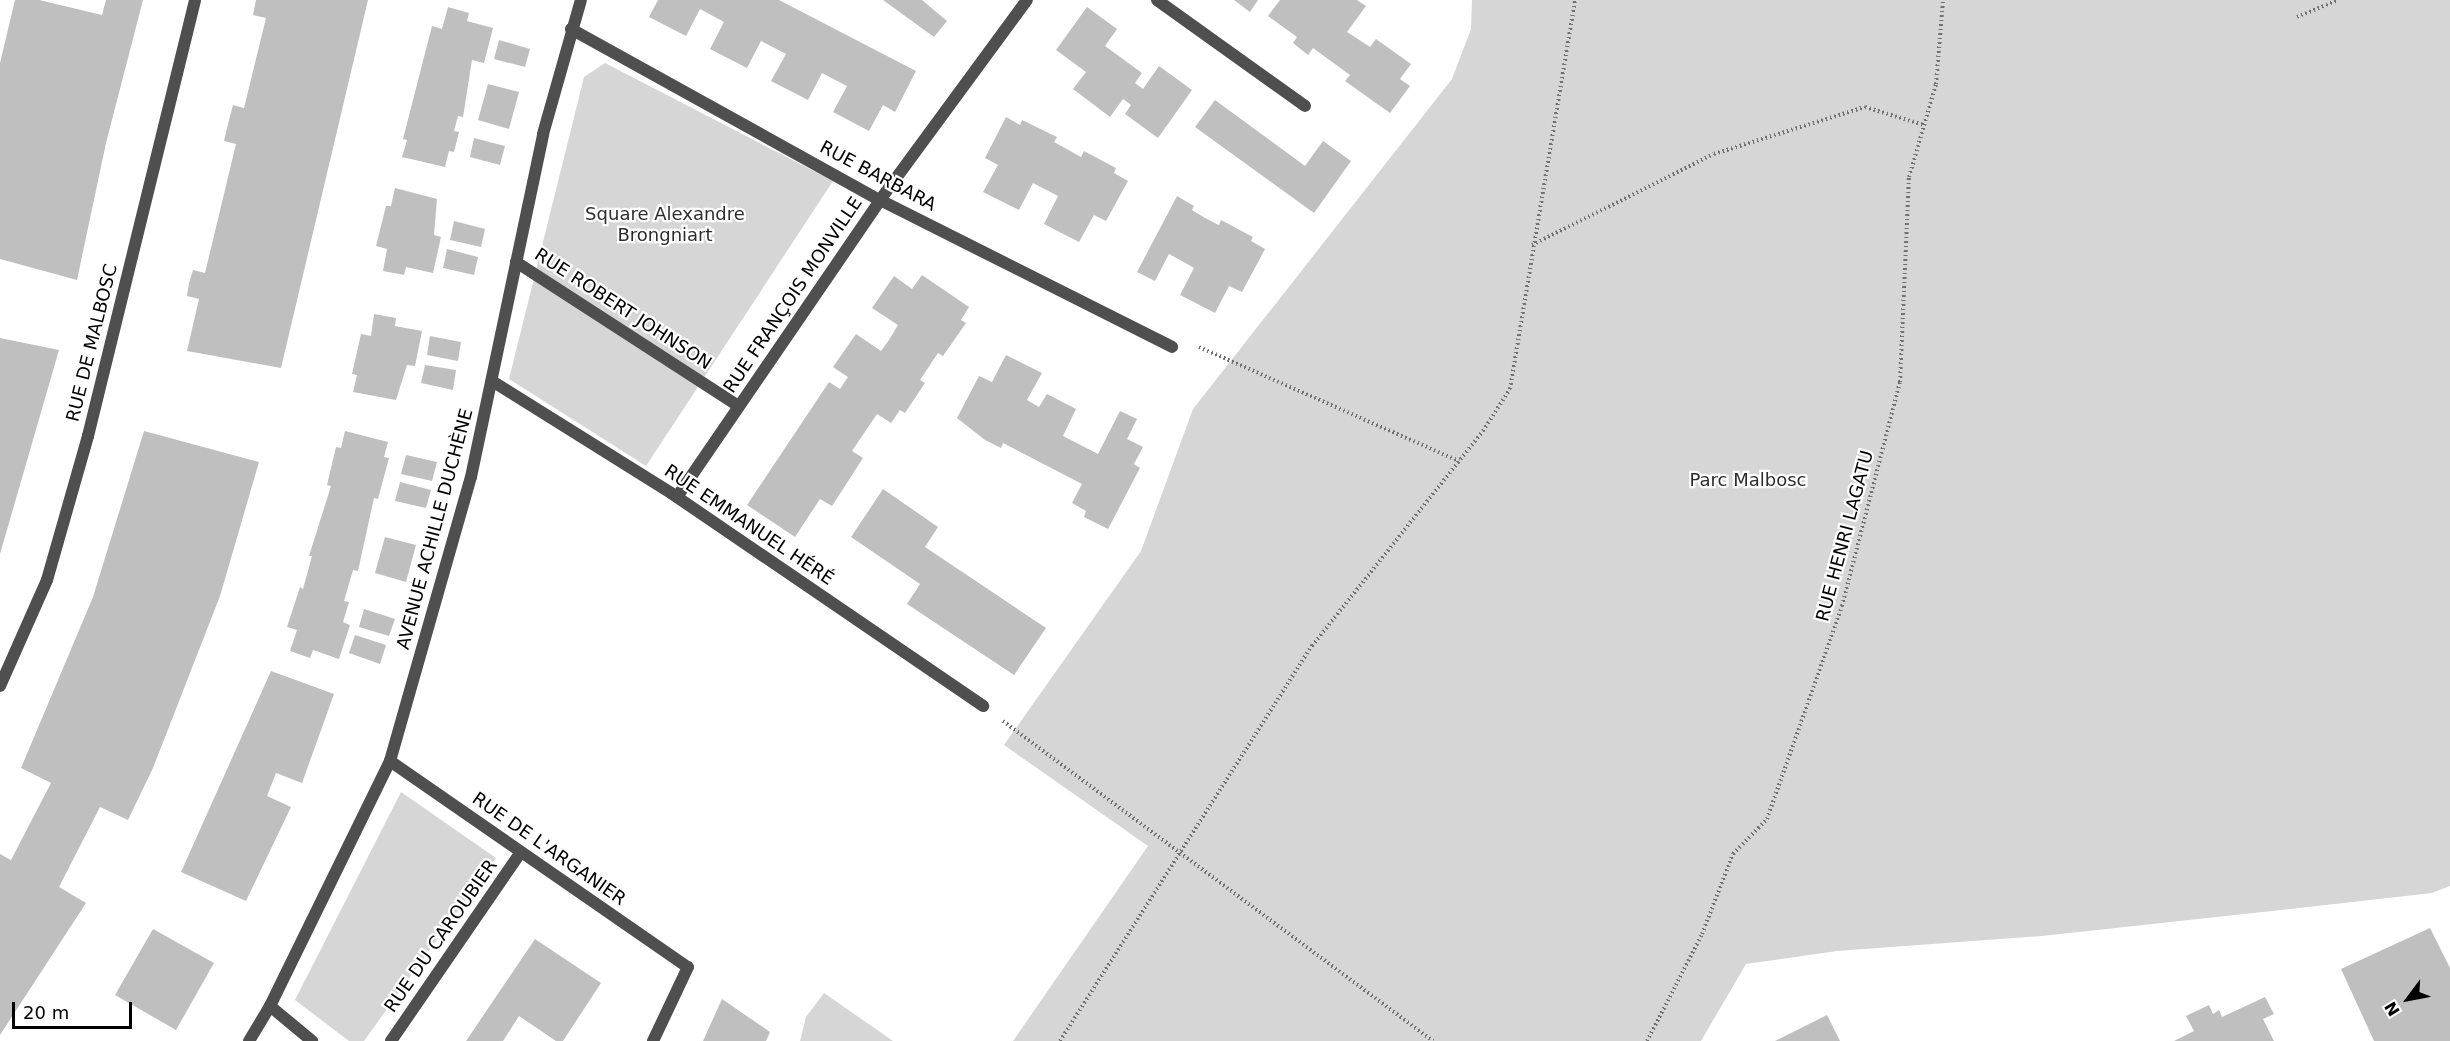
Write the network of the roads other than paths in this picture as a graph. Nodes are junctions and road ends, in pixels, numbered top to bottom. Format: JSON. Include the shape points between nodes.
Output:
{"nodes":[{"id":1,"x":195,"y":0,"type":"edge"},
{"id":2,"x":581,"y":0,"type":"edge"},
{"id":3,"x":1027,"y":0,"type":"edge"},
{"id":4,"x":1158,"y":0,"type":"edge"},
{"id":5,"x":571,"y":28,"type":"junction"},
{"id":6,"x":1305,"y":106,"type":"dead end"},
{"id":7,"x":880,"y":200,"type":"junction"},
{"id":8,"x":516,"y":262,"type":"junction"},
{"id":9,"x":1172,"y":347,"type":"road end"},
{"id":10,"x":492,"y":381,"type":"junction"},
{"id":11,"x":739,"y":406,"type":"junction"},
{"id":12,"x":677,"y":497,"type":"junction"},
{"id":13,"x":0,"y":686,"type":"edge"},
{"id":14,"x":983,"y":706,"type":"road end"},
{"id":15,"x":390,"y":761,"type":"junction"},
{"id":16,"x":521,"y":852,"type":"junction"},
{"id":17,"x":270,"y":1006,"type":"junction"},
{"id":18,"x":249,"y":1041,"type":"edge"},
{"id":19,"x":312,"y":1041,"type":"edge"},
{"id":20,"x":391,"y":1041,"type":"edge"},
{"id":21,"x":653,"y":1041,"type":"edge"}],
"edges":[{"from":1,"to":13,"type":"street","name":"RUE DE MALBOSC","via":[[88,436],[50,569]]},
{"from":2,"to":5,"type":"street","name":"AVENUE ACHILLE DUCHÈNE"},
{"from":3,"to":7,"type":"street","name":"RUE FRANÇOIS MONVILLE"},
{"from":4,"to":6,"type":"street"},
{"from":5,"to":7,"type":"street","name":"RUE BARBARA"},
{"from":5,"to":8,"type":"street","name":"AVENUE ACHILLE DUCHÈNE"},
{"from":7,"to":9,"type":"street","name":"RUE BARBARA"},
{"from":7,"to":11,"type":"street","name":"RUE FRANÇOIS MONVILLE"},
{"from":8,"to":10,"type":"street","name":"AVENUE ACHILLE DUCHÈNE"},
{"from":8,"to":11,"type":"street","name":"RUE ROBERT JOHNSON"},
{"from":10,"to":12,"type":"street","name":"RUE EMMANUEL HÉRÉ"},
{"from":10,"to":15,"type":"street","name":"AVENUE ACHILLE DUCHÈNE","via":[[471,477]]},
{"from":11,"to":12,"type":"street","name":"RUE FRANÇOIS MONVILLE"},
{"from":12,"to":14,"type":"street","name":"RUE EMMANUEL HÉRÉ"},
{"from":15,"to":16,"type":"street","name":"RUE DE L'ARGANIER"},
{"from":15,"to":17,"type":"street","name":"AVENUE ACHILLE DUCHÈNE"},
{"from":16,"to":20,"type":"street","name":"RUE DU CAROUBIER"},
{"from":16,"to":21,"type":"street","name":"RUE DE L'ARGANIER","via":[[688,967]]},
{"from":17,"to":18,"type":"street","name":"AVENUE ACHILLE DUCHÈNE"},
{"from":17,"to":19,"type":"street"}]}
